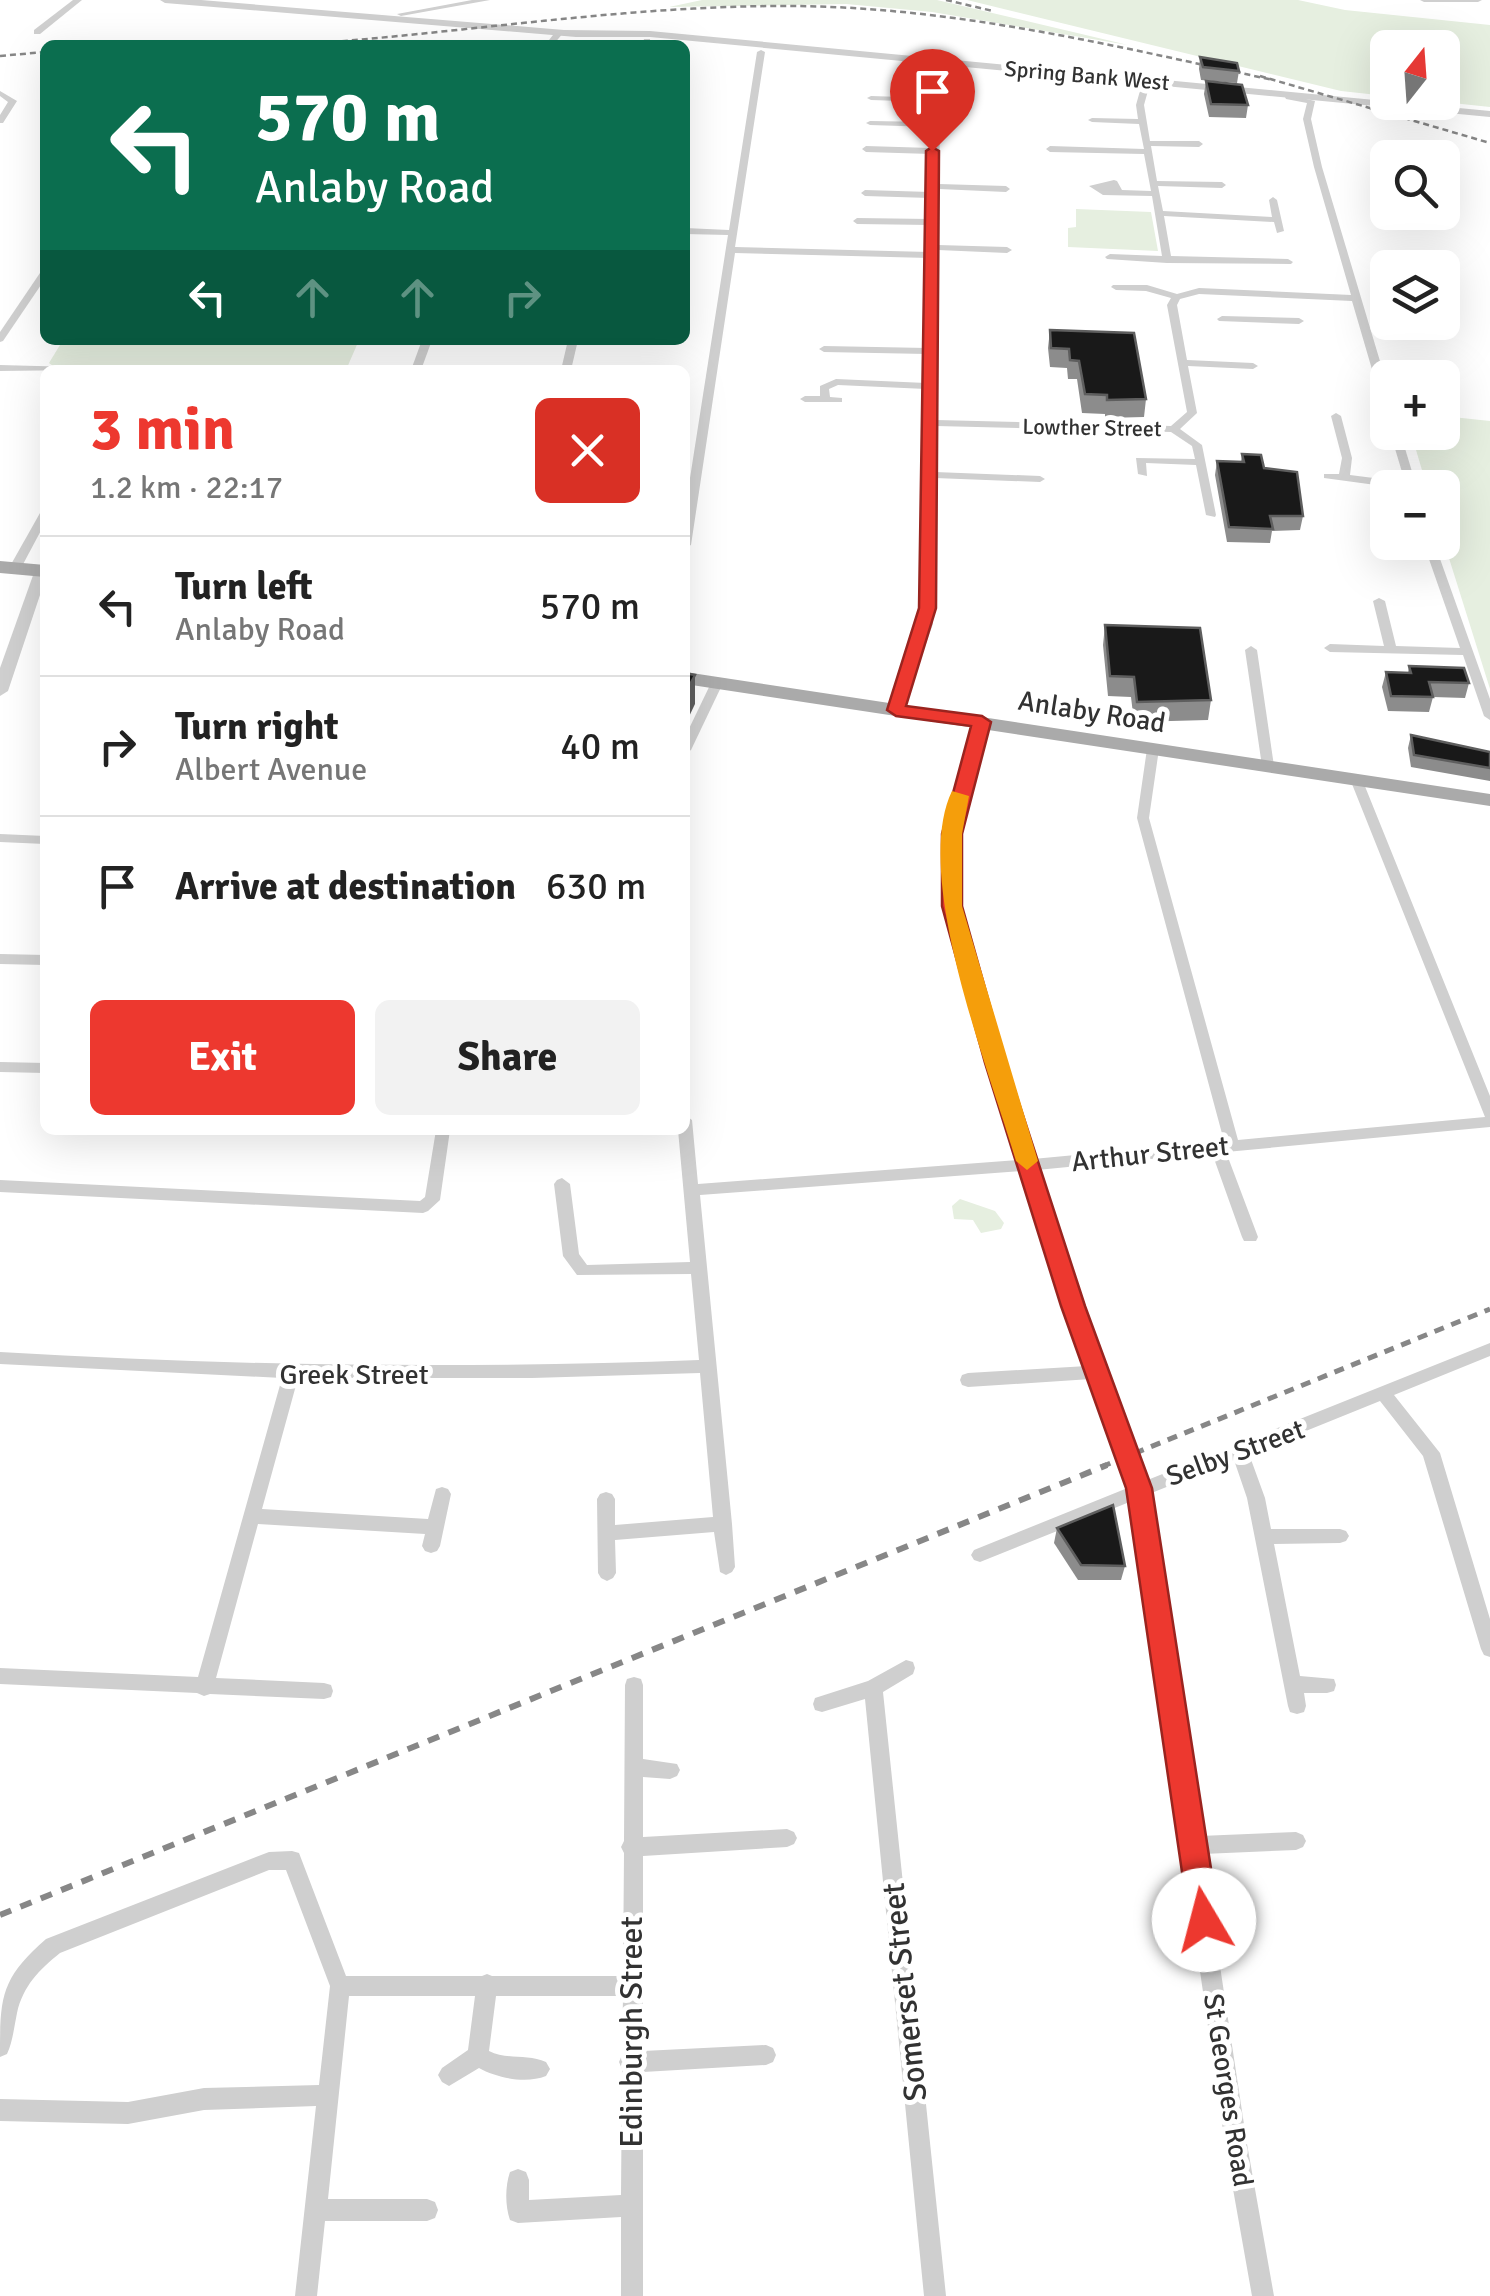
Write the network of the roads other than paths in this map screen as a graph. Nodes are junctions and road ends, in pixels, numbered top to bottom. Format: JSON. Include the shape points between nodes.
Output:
{"nodes":[{"id":1,"x":78,"y":0,"type":"edge"},
{"id":2,"x":165,"y":0,"type":"edge"},
{"id":3,"x":248,"y":0,"type":"edge"},
{"id":4,"x":486,"y":0,"type":"edge"},
{"id":5,"x":1424,"y":0,"type":"edge"},
{"id":6,"x":1478,"y":0,"type":"edge"},
{"id":7,"x":228,"y":3,"type":"edge"},
{"id":8,"x":445,"y":8,"type":"edge"},
{"id":9,"x":470,"y":23,"type":"junction"},
{"id":10,"x":37,"y":32,"type":"dead end"},
{"id":11,"x":562,"y":32,"type":"junction"},
{"id":12,"x":554,"y":40,"type":"edge"},
{"id":13,"x":623,"y":40,"type":"edge"},
{"id":14,"x":690,"y":45,"type":"edge"},
{"id":15,"x":761,"y":52,"type":"junction"},
{"id":16,"x":937,"y":69,"type":"junction"},
{"id":17,"x":1147,"y":84,"type":"junction"},
{"id":18,"x":1230,"y":88,"type":"junction"},
{"id":19,"x":0,"y":93,"type":"edge"},
{"id":20,"x":872,"y":98,"type":"dead end"},
{"id":21,"x":933,"y":100,"type":"junction"},
{"id":22,"x":1311,"y":103,"type":"junction"},
{"id":23,"x":1490,"y":116,"type":"edge"},
{"id":24,"x":1092,"y":120,"type":"dead end"},
{"id":25,"x":0,"y":121,"type":"edge"},
{"id":26,"x":1142,"y":122,"type":"junction"},
{"id":27,"x":870,"y":123,"type":"dead end"},
{"id":28,"x":933,"y":125,"type":"junction"},
{"id":29,"x":1199,"y":144,"type":"dead end"},
{"id":30,"x":1147,"y":147,"type":"junction"},
{"id":31,"x":866,"y":149,"type":"dead end"},
{"id":32,"x":1050,"y":150,"type":"dead end"},
{"id":33,"x":932,"y":151,"type":"junction"},
{"id":34,"x":1216,"y":187,"type":"dead end"},
{"id":35,"x":1006,"y":188,"type":"dead end"},
{"id":36,"x":1155,"y":188,"type":"junction"},
{"id":37,"x":932,"y":191,"type":"junction"},
{"id":38,"x":1120,"y":192,"type":"dead end"},
{"id":39,"x":865,"y":193,"type":"dead end"},
{"id":40,"x":1273,"y":200,"type":"dead end"},
{"id":41,"x":1159,"y":213,"type":"junction"},
{"id":42,"x":858,"y":221,"type":"dead end"},
{"id":43,"x":932,"y":222,"type":"junction"},
{"id":44,"x":690,"y":231,"type":"edge"},
{"id":45,"x":733,"y":233,"type":"junction"},
{"id":46,"x":730,"y":250,"type":"junction"},
{"id":47,"x":1007,"y":250,"type":"dead end"},
{"id":48,"x":1285,"y":250,"type":"dead end"},
{"id":49,"x":932,"y":251,"type":"junction"},
{"id":50,"x":1110,"y":257,"type":"dead end"},
{"id":51,"x":1168,"y":260,"type":"junction"},
{"id":52,"x":1288,"y":262,"type":"junction"},
{"id":53,"x":1291,"y":275,"type":"dead end"},
{"id":54,"x":40,"y":279,"type":"edge"},
{"id":55,"x":1116,"y":287,"type":"dead end"},
{"id":56,"x":1292,"y":295,"type":"junction"},
{"id":57,"x":1177,"y":297,"type":"junction"},
{"id":58,"x":1354,"y":298,"type":"junction"},
{"id":59,"x":1222,"y":319,"type":"dead end"},
{"id":60,"x":0,"y":338,"type":"edge"},
{"id":61,"x":824,"y":349,"type":"dead end"},
{"id":62,"x":930,"y":351,"type":"junction"},
{"id":63,"x":1373,"y":360,"type":"edge"},
{"id":64,"x":1184,"y":364,"type":"junction"},
{"id":65,"x":1238,"y":366,"type":"junction"},
{"id":66,"x":1253,"y":366,"type":"dead end"},
{"id":67,"x":0,"y":368,"type":"edge"},
{"id":68,"x":40,"y":369,"type":"edge"},
{"id":69,"x":1240,"y":378,"type":"dead end"},
{"id":70,"x":930,"y":386,"type":"junction"},
{"id":71,"x":806,"y":399,"type":"dead end"},
{"id":72,"x":824,"y":399,"type":"junction"},
{"id":73,"x":838,"y":400,"type":"dead end"},
{"id":74,"x":930,"y":423,"type":"junction"},
{"id":75,"x":1318,"y":424,"type":"dead end"},
{"id":76,"x":1174,"y":428,"type":"junction"},
{"id":77,"x":1199,"y":462,"type":"junction"},
{"id":78,"x":1143,"y":474,"type":"dead end"},
{"id":79,"x":929,"y":475,"type":"junction"},
{"id":80,"x":1328,"y":476,"type":"dead end"},
{"id":81,"x":1344,"y":478,"type":"junction"},
{"id":82,"x":1040,"y":479,"type":"dead end"},
{"id":83,"x":1370,"y":481,"type":"edge"},
{"id":84,"x":690,"y":513,"type":"edge"},
{"id":85,"x":1211,"y":515,"type":"dead end"},
{"id":86,"x":40,"y":520,"type":"edge"},
{"id":87,"x":1435,"y":560,"type":"edge"},
{"id":88,"x":8,"y":568,"type":"edge"},
{"id":89,"x":40,"y":570,"type":"edge"},
{"id":90,"x":40,"y":578,"type":"edge"},
{"id":91,"x":1379,"y":601,"type":"dead end"},
{"id":92,"x":1330,"y":648,"type":"dead end"},
{"id":93,"x":1391,"y":649,"type":"junction"},
{"id":94,"x":1252,"y":650,"type":"dead end"},
{"id":95,"x":1468,"y":652,"type":"junction"},
{"id":96,"x":690,"y":679,"type":"edge"},
{"id":97,"x":717,"y":683,"type":"junction"},
{"id":98,"x":0,"y":691,"type":"edge"},
{"id":99,"x":896,"y":710,"type":"junction"},
{"id":100,"x":1490,"y":716,"type":"edge"},
{"id":101,"x":982,"y":722,"type":"junction"},
{"id":102,"x":690,"y":740,"type":"edge"},
{"id":103,"x":1153,"y":748,"type":"junction"},
{"id":104,"x":1268,"y":766,"type":"junction"},
{"id":105,"x":1356,"y":779,"type":"junction"},
{"id":106,"x":1490,"y":800,"type":"edge"},
{"id":107,"x":0,"y":838,"type":"edge"},
{"id":108,"x":40,"y":840,"type":"edge"},
{"id":109,"x":0,"y":958,"type":"edge"},
{"id":110,"x":40,"y":960,"type":"edge"},
{"id":111,"x":0,"y":1068,"type":"edge"},
{"id":112,"x":40,"y":1068,"type":"edge"},
{"id":113,"x":1490,"y":1114,"type":"edge"},
{"id":114,"x":1490,"y":1122,"type":"edge"},
{"id":115,"x":442,"y":1135,"type":"edge"},
{"id":116,"x":686,"y":1135,"type":"edge"},
{"id":117,"x":1225,"y":1146,"type":"junction"},
{"id":118,"x":1028,"y":1166,"type":"junction"},
{"id":119,"x":562,"y":1184,"type":"dead end"},
{"id":120,"x":0,"y":1186,"type":"edge"},
{"id":121,"x":690,"y":1190,"type":"junction"},
{"id":122,"x":1250,"y":1237,"type":"dead end"},
{"id":123,"x":700,"y":1268,"type":"junction"},
{"id":124,"x":1490,"y":1349,"type":"edge"},
{"id":125,"x":0,"y":1358,"type":"edge"},
{"id":126,"x":709,"y":1366,"type":"junction"},
{"id":127,"x":1098,"y":1372,"type":"junction"},
{"id":128,"x":291,"y":1374,"type":"junction"},
{"id":129,"x":968,"y":1380,"type":"dead end"},
{"id":130,"x":1385,"y":1395,"type":"junction"},
{"id":131,"x":1240,"y":1452,"type":"junction"},
{"id":132,"x":1139,"y":1488,"type":"junction"},
{"id":133,"x":442,"y":1494,"type":"dead end"},
{"id":134,"x":606,"y":1499,"type":"dead end"},
{"id":135,"x":252,"y":1516,"type":"junction"},
{"id":136,"x":722,"y":1524,"type":"junction"},
{"id":137,"x":436,"y":1527,"type":"junction"},
{"id":138,"x":608,"y":1533,"type":"junction"},
{"id":139,"x":1264,"y":1536,"type":"junction"},
{"id":140,"x":1340,"y":1536,"type":"dead end"},
{"id":141,"x":431,"y":1546,"type":"dead end"},
{"id":142,"x":980,"y":1555,"type":"dead end"},
{"id":143,"x":726,"y":1567,"type":"dead end"},
{"id":144,"x":607,"y":1573,"type":"dead end"},
{"id":145,"x":1490,"y":1648,"type":"edge"},
{"id":146,"x":906,"y":1668,"type":"dead end"},
{"id":147,"x":0,"y":1676,"type":"edge"},
{"id":148,"x":634,"y":1684,"type":"dead end"},
{"id":149,"x":1292,"y":1684,"type":"junction"},
{"id":150,"x":1327,"y":1685,"type":"dead end"},
{"id":151,"x":204,"y":1688,"type":"junction"},
{"id":152,"x":873,"y":1688,"type":"junction"},
{"id":153,"x":324,"y":1692,"type":"dead end"},
{"id":154,"x":822,"y":1704,"type":"dead end"},
{"id":155,"x":1297,"y":1706,"type":"dead end"},
{"id":156,"x":634,"y":1768,"type":"junction"},
{"id":157,"x":670,"y":1770,"type":"dead end"},
{"id":158,"x":787,"y":1838,"type":"dead end"},
{"id":159,"x":1296,"y":1841,"type":"dead end"},
{"id":160,"x":1194,"y":1846,"type":"junction"},
{"id":161,"x":630,"y":1847,"type":"junction"},
{"id":162,"x":488,"y":1984,"type":"junction"},
{"id":163,"x":340,"y":1986,"type":"junction"},
{"id":164,"x":630,"y":1986,"type":"junction"},
{"id":165,"x":0,"y":2047,"type":"edge"},
{"id":166,"x":766,"y":2055,"type":"dead end"},
{"id":167,"x":478,"y":2056,"type":"junction"},
{"id":168,"x":630,"y":2062,"type":"junction"},
{"id":169,"x":540,"y":2069,"type":"dead end"},
{"id":170,"x":450,"y":2075,"type":"dead end"},
{"id":171,"x":328,"y":2096,"type":"junction"},
{"id":172,"x":0,"y":2110,"type":"edge"},
{"id":173,"x":518,"y":2180,"type":"dead end"},
{"id":174,"x":633,"y":2205,"type":"junction"},
{"id":175,"x":319,"y":2210,"type":"junction"},
{"id":176,"x":427,"y":2210,"type":"dead end"},
{"id":177,"x":306,"y":2296,"type":"edge"},
{"id":178,"x":632,"y":2296,"type":"edge"},
{"id":179,"x":935,"y":2296,"type":"edge"},
{"id":180,"x":1263,"y":2296,"type":"edge"}],
"edges":[{"from":1,"to":10,"type":"street"},
{"from":2,"to":7,"type":"street","name":"Spring Bank West"},
{"from":3,"to":8,"type":"street","name":"Spring Bank West","via":[[401,14]]},
{"from":4,"to":8,"type":"street"},
{"from":5,"to":6,"type":"street"},
{"from":7,"to":9,"type":"street","name":"Spring Bank West"},
{"from":8,"to":9,"type":"street","name":"Spring Bank West"},
{"from":9,"to":11,"type":"street","name":"Spring Bank West"},
{"from":11,"to":12,"type":"street"},
{"from":11,"to":13,"type":"street","name":"Spring Bank West"},
{"from":11,"to":17,"type":"street","name":"Spring Bank West","via":[[650,34]]},
{"from":14,"to":15,"type":"street","name":"Spring Bank West"},
{"from":15,"to":16,"type":"street","name":"Spring Bank West"},
{"from":15,"to":45,"type":"street"},
{"from":16,"to":17,"type":"street","name":"Spring Bank West"},
{"from":16,"to":21,"type":"street"},
{"from":17,"to":18,"type":"street","name":"Spring Bank West"},
{"from":17,"to":22,"type":"street","name":"Spring Bank West"},
{"from":17,"to":26,"type":"street"},
{"from":18,"to":22,"type":"street"},
{"from":18,"to":23,"type":"street","name":"Spring Bank West"},
{"from":19,"to":25,"type":"street","via":[[12,101]]},
{"from":20,"to":21,"type":"street"},
{"from":21,"to":28,"type":"street"},
{"from":22,"to":23,"type":"street","name":"Spring Bank West"},
{"from":22,"to":58,"type":"street","via":[[1307,120]]},
{"from":24,"to":26,"type":"street"},
{"from":26,"to":30,"type":"street"},
{"from":27,"to":28,"type":"street"},
{"from":28,"to":33,"type":"street"},
{"from":29,"to":30,"type":"street"},
{"from":30,"to":32,"type":"street"},
{"from":30,"to":36,"type":"street"},
{"from":31,"to":33,"type":"street"},
{"from":33,"to":37,"type":"street"},
{"from":34,"to":36,"type":"street"},
{"from":35,"to":37,"type":"street"},
{"from":36,"to":38,"type":"street"},
{"from":36,"to":41,"type":"street"},
{"from":37,"to":39,"type":"street"},
{"from":37,"to":43,"type":"street"},
{"from":40,"to":41,"type":"street","via":[[1279,226]]},
{"from":41,"to":51,"type":"street"},
{"from":42,"to":43,"type":"street"},
{"from":43,"to":49,"type":"street"},
{"from":44,"to":45,"type":"street"},
{"from":45,"to":46,"type":"street"},
{"from":46,"to":49,"type":"street"},
{"from":46,"to":84,"type":"street"},
{"from":47,"to":49,"type":"street"},
{"from":48,"to":52,"type":"street"},
{"from":49,"to":62,"type":"street"},
{"from":50,"to":51,"type":"street"},
{"from":51,"to":52,"type":"street"},
{"from":52,"to":53,"type":"street"},
{"from":54,"to":60,"type":"street"},
{"from":55,"to":57,"type":"street","via":[[1129,283]]},
{"from":56,"to":57,"type":"street","via":[[1198,291]]},
{"from":56,"to":58,"type":"street"},
{"from":56,"to":59,"type":"street","via":[[1300,325]]},
{"from":57,"to":64,"type":"street","name":"Lowther Street","via":[[1172,305]]},
{"from":58,"to":63,"type":"street"},
{"from":61,"to":62,"type":"street"},
{"from":62,"to":70,"type":"street"},
{"from":64,"to":65,"type":"street"},
{"from":64,"to":76,"type":"street","name":"Lowther Street","via":[[1192,413]]},
{"from":65,"to":66,"type":"street"},
{"from":65,"to":69,"type":"street"},
{"from":67,"to":68,"type":"street"},
{"from":70,"to":72,"type":"street","via":[[836,382],[824,388]]},
{"from":70,"to":74,"type":"street"},
{"from":71,"to":72,"type":"street"},
{"from":72,"to":73,"type":"street"},
{"from":74,"to":76,"type":"street","name":"Lowther Street"},
{"from":74,"to":79,"type":"street"},
{"from":75,"to":81,"type":"street","via":[[1337,420],[1347,458]]},
{"from":76,"to":77,"type":"street","via":[[1197,445]]},
{"from":77,"to":78,"type":"street","via":[[1140,460]]},
{"from":77,"to":85,"type":"street"},
{"from":79,"to":82,"type":"street"},
{"from":79,"to":99,"type":"street","via":[[926,624]]},
{"from":80,"to":81,"type":"street"},
{"from":81,"to":83,"type":"street"},
{"from":86,"to":88,"type":"street"},
{"from":87,"to":95,"type":"street"},
{"from":88,"to":89,"type":"main road"},
{"from":90,"to":98,"type":"street"},
{"from":91,"to":93,"type":"street"},
{"from":92,"to":93,"type":"street"},
{"from":93,"to":95,"type":"street"},
{"from":94,"to":104,"type":"street"},
{"from":95,"to":100,"type":"street"},
{"from":96,"to":97,"type":"main road","name":"Anlaby Road"},
{"from":97,"to":99,"type":"main road","name":"Anlaby Road"},
{"from":97,"to":102,"type":"street"},
{"from":99,"to":101,"type":"main road","name":"Anlaby Road"},
{"from":101,"to":103,"type":"main road","name":"Anlaby Road"},
{"from":101,"to":118,"type":"street","name":"St Georges Road","via":[[952,834],[952,906]]},
{"from":103,"to":104,"type":"main road","name":"Anlaby Road"},
{"from":103,"to":117,"type":"street","via":[[1143,818]]},
{"from":104,"to":105,"type":"main road","name":"Anlaby Road"},
{"from":105,"to":106,"type":"main road","name":"Anlaby Road"},
{"from":105,"to":113,"type":"street"},
{"from":107,"to":108,"type":"street"},
{"from":109,"to":110,"type":"street"},
{"from":111,"to":112,"type":"street"},
{"from":114,"to":117,"type":"street","name":"Arthur Street"},
{"from":115,"to":120,"type":"street","via":[[432,1200],[422,1207]]},
{"from":116,"to":121,"type":"street"},
{"from":117,"to":118,"type":"street","name":"Arthur Street"},
{"from":117,"to":122,"type":"street"},
{"from":118,"to":121,"type":"street","name":"Arthur Street"},
{"from":118,"to":127,"type":"street","name":"St Georges Road"},
{"from":119,"to":123,"type":"street","via":[[572,1256],[583,1270]]},
{"from":121,"to":123,"type":"street"},
{"from":123,"to":126,"type":"street"},
{"from":124,"to":130,"type":"street","name":"Selby Street"},
{"from":125,"to":128,"type":"street","name":"Greek Street"},
{"from":126,"to":128,"type":"street","name":"Greek Street","via":[[522,1375]]},
{"from":126,"to":136,"type":"street"},
{"from":127,"to":129,"type":"street"},
{"from":127,"to":132,"type":"street","name":"St Georges Road"},
{"from":128,"to":135,"type":"street"},
{"from":130,"to":131,"type":"street","name":"Selby Street"},
{"from":130,"to":145,"type":"street","via":[[1430,1453]]},
{"from":131,"to":132,"type":"street","name":"Selby Street"},
{"from":131,"to":139,"type":"street"},
{"from":132,"to":142,"type":"street","name":"Selby Street"},
{"from":132,"to":160,"type":"street","name":"St Georges Road"},
{"from":133,"to":137,"type":"street"},
{"from":134,"to":138,"type":"street"},
{"from":135,"to":137,"type":"street"},
{"from":135,"to":151,"type":"street"},
{"from":136,"to":138,"type":"street"},
{"from":136,"to":143,"type":"street"},
{"from":137,"to":141,"type":"street"},
{"from":138,"to":144,"type":"street"},
{"from":139,"to":140,"type":"street"},
{"from":139,"to":149,"type":"street"},
{"from":146,"to":152,"type":"street"},
{"from":147,"to":151,"type":"street"},
{"from":148,"to":156,"type":"street","name":"Edinburgh Street"},
{"from":149,"to":150,"type":"street"},
{"from":149,"to":155,"type":"street"},
{"from":151,"to":153,"type":"street"},
{"from":152,"to":154,"type":"street"},
{"from":152,"to":179,"type":"street","name":"Somerset Street"},
{"from":156,"to":157,"type":"street"},
{"from":156,"to":161,"type":"street","name":"Edinburgh Street"},
{"from":158,"to":161,"type":"street"},
{"from":159,"to":160,"type":"street"},
{"from":160,"to":180,"type":"street","name":"St Georges Road"},
{"from":161,"to":164,"type":"street","name":"Edinburgh Street"},
{"from":162,"to":163,"type":"street"},
{"from":162,"to":164,"type":"street"},
{"from":162,"to":167,"type":"street"},
{"from":163,"to":165,"type":"street","via":[[292,1860],[270,1860],[53,1946],[26,1966],[11,1989]]},
{"from":163,"to":171,"type":"street"},
{"from":164,"to":168,"type":"street","name":"Edinburgh Street"},
{"from":166,"to":168,"type":"street"},
{"from":167,"to":169,"type":"street","via":[[497,2066]]},
{"from":167,"to":170,"type":"street"},
{"from":168,"to":174,"type":"street","name":"Edinburgh Street"},
{"from":171,"to":172,"type":"street","via":[[204,2099],[128,2113]]},
{"from":171,"to":175,"type":"street"},
{"from":173,"to":174,"type":"street","via":[[518,2212]]},
{"from":174,"to":178,"type":"street","name":"Edinburgh Street"},
{"from":175,"to":176,"type":"street"},
{"from":175,"to":177,"type":"street"}]}
